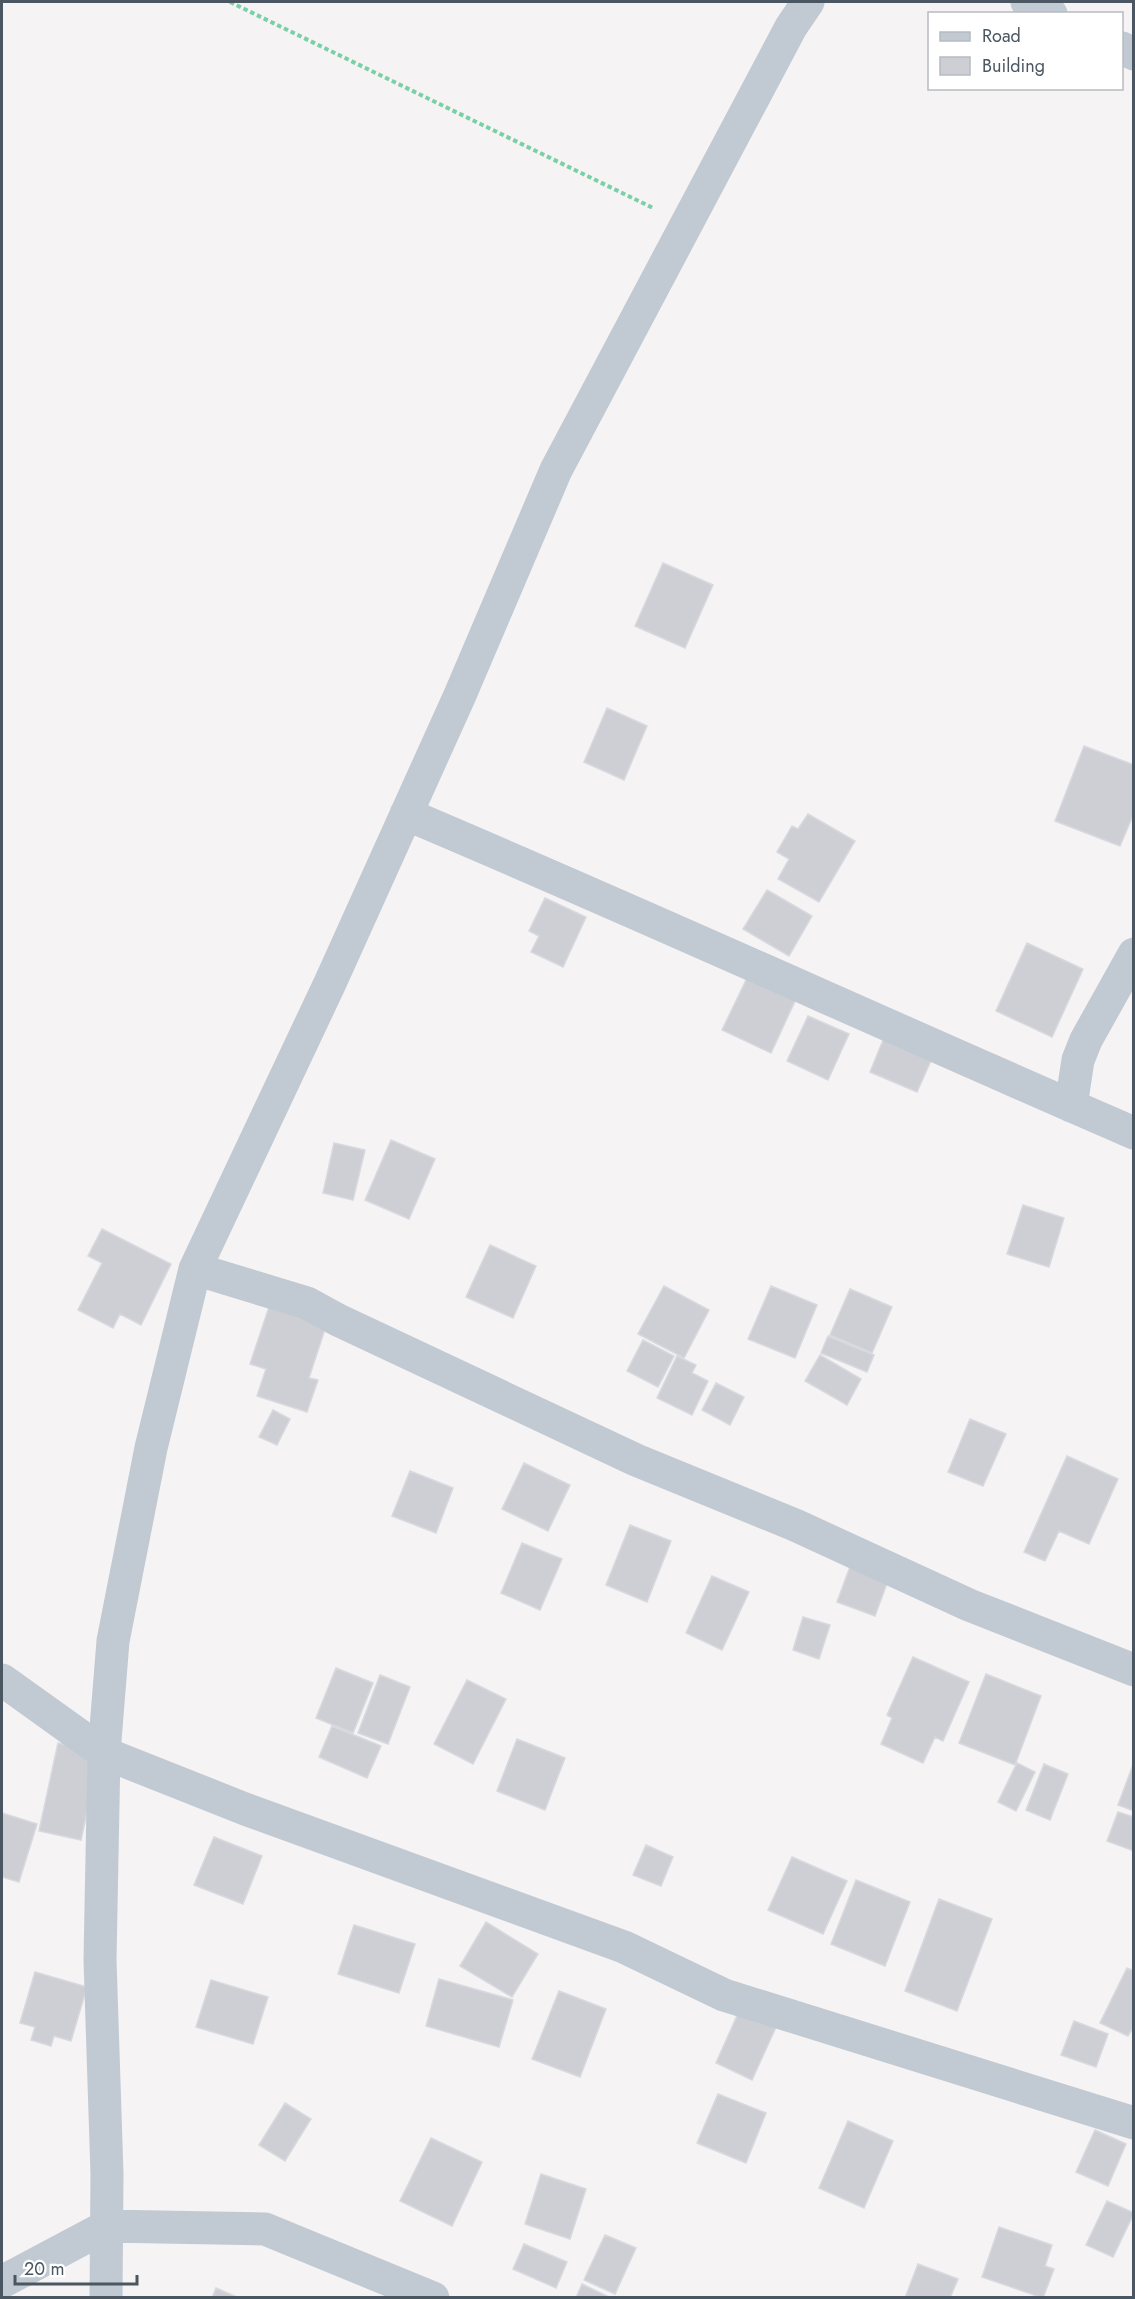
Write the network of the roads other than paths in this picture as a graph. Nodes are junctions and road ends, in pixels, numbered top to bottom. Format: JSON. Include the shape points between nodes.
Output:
{"nodes":[{"id":1,"x":808,"y":2,"type":"edge"},
{"id":2,"x":1027,"y":2,"type":"edge"},
{"id":3,"x":1048,"y":12,"type":"edge"},
{"id":4,"x":406,"y":814,"type":"junction"},
{"id":5,"x":1134,"y":954,"type":"edge"},
{"id":6,"x":1071,"y":1106,"type":"junction"},
{"id":7,"x":1134,"y":1133,"type":"edge"},
{"id":8,"x":195,"y":1269,"type":"junction"},
{"id":9,"x":1134,"y":1670,"type":"edge"},
{"id":10,"x":2,"y":1680,"type":"edge"},
{"id":11,"x":104,"y":1753,"type":"junction"},
{"id":12,"x":1134,"y":2123,"type":"edge"},
{"id":13,"x":107,"y":2226,"type":"junction"},
{"id":14,"x":2,"y":2282,"type":"edge"},
{"id":15,"x":106,"y":2298,"type":"edge"},
{"id":16,"x":433,"y":2298,"type":"edge"}],
"edges":[{"from":1,"to":4,"type":"street","via":[[791,27],[556,470]]},
{"from":2,"to":3,"type":"street"},
{"from":4,"to":6,"type":"street"},
{"from":4,"to":8,"type":"street"},
{"from":5,"to":6,"type":"street","via":[[1078,1060]]},
{"from":6,"to":7,"type":"street"},
{"from":8,"to":9,"type":"street","via":[[308,1303],[636,1460],[795,1525],[969,1605]]},
{"from":8,"to":11,"type":"street","via":[[151,1448],[112,1641]]},
{"from":10,"to":11,"type":"street"},
{"from":11,"to":12,"type":"street","via":[[245,1809],[624,1947],[724,1995]]},
{"from":11,"to":13,"type":"street","via":[[100,1960]]},
{"from":13,"to":14,"type":"street"},
{"from":13,"to":15,"type":"street"},
{"from":13,"to":16,"type":"street","via":[[265,2229]]}]}
